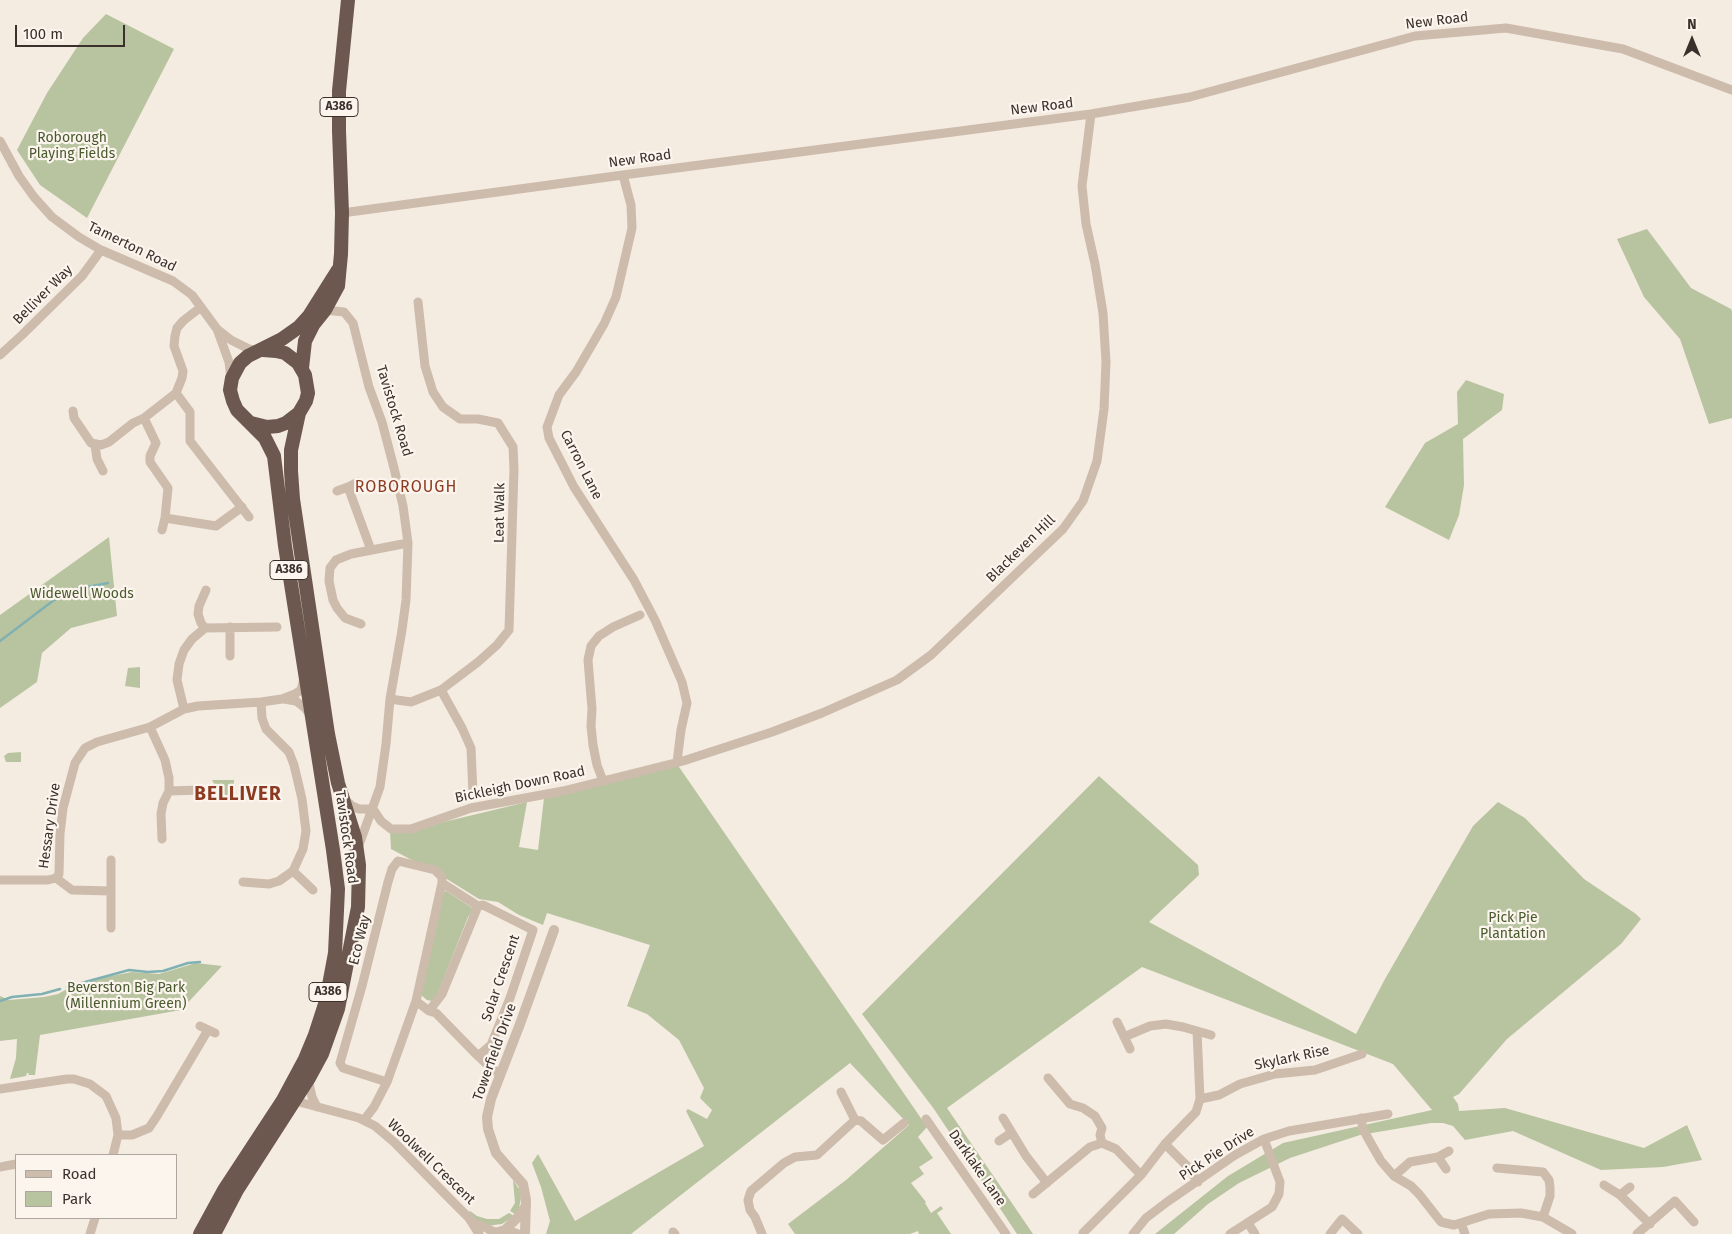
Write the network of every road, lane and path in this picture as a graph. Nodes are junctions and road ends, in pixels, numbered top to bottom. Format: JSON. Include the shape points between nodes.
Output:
{"nodes":[{"id":1,"x":348,"y":0,"type":"edge"},
{"id":2,"x":1732,"y":90,"type":"edge"},
{"id":3,"x":1091,"y":114,"type":"junction"},
{"id":4,"x":0,"y":141,"type":"edge"},
{"id":5,"x":623,"y":175,"type":"junction"},
{"id":6,"x":342,"y":213,"type":"junction"},
{"id":7,"x":101,"y":250,"type":"junction"},
{"id":8,"x":338,"y":270,"type":"junction"},
{"id":9,"x":418,"y":302,"type":"dead end"},
{"id":10,"x":201,"y":307,"type":"junction"},
{"id":11,"x":326,"y":310,"type":"junction"},
{"id":12,"x":217,"y":329,"type":"junction"},
{"id":13,"x":260,"y":351,"type":"junction"},
{"id":14,"x":0,"y":355,"type":"edge"},
{"id":15,"x":302,"y":368,"type":"junction"},
{"id":16,"x":231,"y":384,"type":"junction"},
{"id":17,"x":176,"y":393,"type":"junction"},
{"id":18,"x":73,"y":411,"type":"dead end"},
{"id":19,"x":300,"y":413,"type":"junction"},
{"id":20,"x":144,"y":418,"type":"junction"},
{"id":21,"x":251,"y":422,"type":"junction"},
{"id":22,"x":95,"y":445,"type":"junction"},
{"id":23,"x":104,"y":471,"type":"dead end"},
{"id":24,"x":358,"y":482,"type":"dead end"},
{"id":25,"x":348,"y":487,"type":"junction"},
{"id":26,"x":337,"y":492,"type":"dead end"},
{"id":27,"x":242,"y":507,"type":"junction"},
{"id":28,"x":249,"y":517,"type":"dead end"},
{"id":29,"x":165,"y":518,"type":"junction"},
{"id":30,"x":162,"y":530,"type":"dead end"},
{"id":31,"x":408,"y":544,"type":"junction"},
{"id":32,"x":371,"y":550,"type":"junction"},
{"id":33,"x":206,"y":590,"type":"dead end"},
{"id":34,"x":640,"y":616,"type":"dead end"},
{"id":35,"x":361,"y":624,"type":"dead end"},
{"id":36,"x":230,"y":627,"type":"junction"},
{"id":37,"x":277,"y":627,"type":"dead end"},
{"id":38,"x":205,"y":628,"type":"junction"},
{"id":39,"x":230,"y":656,"type":"dead end"},
{"id":40,"x":303,"y":658,"type":"junction"},
{"id":41,"x":441,"y":690,"type":"junction"},
{"id":42,"x":282,"y":699,"type":"junction"},
{"id":43,"x":390,"y":699,"type":"junction"},
{"id":44,"x":261,"y":702,"type":"junction"},
{"id":45,"x":184,"y":709,"type":"junction"},
{"id":46,"x":150,"y":727,"type":"junction"},
{"id":47,"x":316,"y":734,"type":"junction"},
{"id":48,"x":680,"y":762,"type":"junction"},
{"id":49,"x":603,"y":781,"type":"junction"},
{"id":50,"x":201,"y":790,"type":"dead end"},
{"id":51,"x":169,"y":791,"type":"junction"},
{"id":52,"x":473,"y":794,"type":"dead end"},
{"id":53,"x":342,"y":797,"type":"junction"},
{"id":54,"x":373,"y":808,"type":"junction"},
{"id":55,"x":162,"y":839,"type":"dead end"},
{"id":56,"x":357,"y":855,"type":"junction"},
{"id":57,"x":112,"y":860,"type":"dead end"},
{"id":58,"x":293,"y":870,"type":"junction"},
{"id":59,"x":56,"y":878,"type":"junction"},
{"id":60,"x":0,"y":880,"type":"edge"},
{"id":61,"x":442,"y":880,"type":"junction"},
{"id":62,"x":243,"y":882,"type":"dead end"},
{"id":63,"x":313,"y":890,"type":"dead end"},
{"id":64,"x":111,"y":891,"type":"junction"},
{"id":65,"x":478,"y":906,"type":"junction"},
{"id":66,"x":111,"y":928,"type":"dead end"},
{"id":67,"x":554,"y":930,"type":"dead end"},
{"id":68,"x":416,"y":1001,"type":"junction"},
{"id":69,"x":429,"y":1011,"type":"junction"},
{"id":70,"x":1117,"y":1022,"type":"dead end"},
{"id":71,"x":208,"y":1030,"type":"dead end"},
{"id":72,"x":1197,"y":1031,"type":"junction"},
{"id":73,"x":1211,"y":1035,"type":"dead end"},
{"id":74,"x":1124,"y":1037,"type":"junction"},
{"id":75,"x":1130,"y":1049,"type":"dead end"},
{"id":76,"x":1362,"y":1054,"type":"dead end"},
{"id":77,"x":478,"y":1056,"type":"junction"},
{"id":78,"x":500,"y":1073,"type":"junction"},
{"id":79,"x":1048,"y":1078,"type":"dead end"},
{"id":80,"x":308,"y":1079,"type":"junction"},
{"id":81,"x":388,"y":1082,"type":"junction"},
{"id":82,"x":0,"y":1089,"type":"edge"},
{"id":83,"x":840,"y":1092,"type":"dead end"},
{"id":84,"x":292,"y":1099,"type":"junction"},
{"id":85,"x":1200,"y":1099,"type":"junction"},
{"id":86,"x":317,"y":1107,"type":"junction"},
{"id":87,"x":1388,"y":1114,"type":"dead end"},
{"id":88,"x":1003,"y":1118,"type":"dead end"},
{"id":89,"x":1361,"y":1118,"type":"junction"},
{"id":90,"x":926,"y":1119,"type":"dead end"},
{"id":91,"x":364,"y":1120,"type":"junction"},
{"id":92,"x":855,"y":1120,"type":"junction"},
{"id":93,"x":904,"y":1123,"type":"dead end"},
{"id":94,"x":1011,"y":1133,"type":"junction"},
{"id":95,"x":118,"y":1135,"type":"junction"},
{"id":96,"x":1264,"y":1139,"type":"junction"},
{"id":97,"x":999,"y":1141,"type":"dead end"},
{"id":98,"x":1102,"y":1143,"type":"junction"},
{"id":99,"x":1165,"y":1144,"type":"junction"},
{"id":100,"x":1449,"y":1151,"type":"dead end"},
{"id":101,"x":113,"y":1154,"type":"edge"},
{"id":102,"x":1438,"y":1157,"type":"junction"},
{"id":103,"x":15,"y":1164,"type":"edge"},
{"id":104,"x":0,"y":1167,"type":"edge"},
{"id":105,"x":1497,"y":1168,"type":"dead end"},
{"id":106,"x":1446,"y":1169,"type":"dead end"},
{"id":107,"x":1141,"y":1175,"type":"junction"},
{"id":108,"x":1394,"y":1176,"type":"junction"},
{"id":109,"x":1198,"y":1182,"type":"junction"},
{"id":110,"x":1046,"y":1183,"type":"junction"},
{"id":111,"x":1604,"y":1185,"type":"dead end"},
{"id":112,"x":1630,"y":1187,"type":"dead end"},
{"id":113,"x":1034,"y":1194,"type":"dead end"},
{"id":114,"x":1620,"y":1195,"type":"junction"},
{"id":115,"x":526,"y":1206,"type":"junction"},
{"id":116,"x":1543,"y":1217,"type":"junction"},
{"id":117,"x":469,"y":1218,"type":"junction"},
{"id":118,"x":95,"y":1219,"type":"edge"},
{"id":119,"x":1694,"y":1222,"type":"dead end"},
{"id":120,"x":1248,"y":1223,"type":"junction"},
{"id":121,"x":1461,"y":1223,"type":"junction"},
{"id":122,"x":1650,"y":1224,"type":"junction"},
{"id":123,"x":497,"y":1232,"type":"edge"},
{"id":124,"x":1083,"y":1233,"type":"dead end"},
{"id":125,"x":90,"y":1234,"type":"edge"},
{"id":126,"x":200,"y":1234,"type":"edge"},
{"id":127,"x":214,"y":1234,"type":"edge"},
{"id":128,"x":479,"y":1234,"type":"edge"},
{"id":129,"x":517,"y":1234,"type":"edge"},
{"id":130,"x":525,"y":1234,"type":"edge"},
{"id":131,"x":762,"y":1234,"type":"edge"},
{"id":132,"x":1006,"y":1234,"type":"edge"},
{"id":133,"x":1133,"y":1234,"type":"edge"},
{"id":134,"x":1230,"y":1234,"type":"edge"},
{"id":135,"x":1255,"y":1234,"type":"edge"},
{"id":136,"x":1330,"y":1234,"type":"edge"},
{"id":137,"x":1358,"y":1234,"type":"edge"},
{"id":138,"x":1465,"y":1234,"type":"edge"},
{"id":139,"x":1572,"y":1234,"type":"edge"},
{"id":140,"x":1636,"y":1234,"type":"edge"}],
"edges":[{"from":1,"to":6,"type":"highway","name":"Tavistock Road","number":"A386","via":[[339,92]]},
{"from":2,"to":3,"type":"street","name":"New Road","via":[[1623,49],[1506,28],[1415,36],[1190,98]]},
{"from":3,"to":5,"type":"street","name":"New Road"},
{"from":3,"to":48,"type":"street","name":"Blackeven Hill","via":[[1082,186],[1103,313],[1106,362],[1097,461],[1083,501],[1063,529],[930,655],[897,680],[814,716]]},
{"from":4,"to":7,"type":"street","name":"Tamerton Road","via":[[19,176],[52,217]]},
{"from":5,"to":6,"type":"street","name":"New Road"},
{"from":5,"to":48,"type":"street","name":"Carron Lane","via":[[631,205],[632,228],[616,297],[576,372],[558,395],[547,427],[549,438],[574,487],[651,612],[682,682],[688,703],[681,730]]},
{"from":6,"to":8,"type":"highway","name":"Tavistock Road","number":"A386"},
{"from":7,"to":10,"type":"street","name":"Tamerton Road","via":[[173,281]]},
{"from":7,"to":14,"type":"street","name":"Belliver Way","via":[[82,276]]},
{"from":8,"to":11,"type":"highway","name":"Tavistock Road","number":"A386","via":[[338,286]]},
{"from":8,"to":13,"type":"highway","name":"Tavistock Road","number":"A386","via":[[309,316],[282,340]]},
{"from":9,"to":41,"type":"street","name":"Leat Walk","via":[[425,366],[433,392],[443,407],[460,419],[498,423],[513,447],[509,630],[478,662]]},
{"from":10,"to":12,"type":"street","name":"Tamerton Road"},
{"from":10,"to":17,"type":"street","via":[[183,321],[174,336],[183,371]]},
{"from":11,"to":15,"type":"highway","name":"Tavistock Road","number":"A386","via":[[305,341]]},
{"from":11,"to":31,"type":"street","name":"Tavistock Road","via":[[344,312],[353,323],[394,468]]},
{"from":12,"to":13,"type":"street","name":"Tamerton Road","via":[[248,350]]},
{"from":12,"to":16,"type":"street","name":"Tamerton Road","via":[[229,362]]},
{"from":13,"to":15,"type":"highway","via":[[285,353]]},
{"from":13,"to":16,"type":"highway","name":"Tavistock Road","number":"A386","via":[[240,363]]},
{"from":15,"to":19,"type":"highway","name":"Tavistock Road","number":"A386","via":[[308,393]]},
{"from":16,"to":21,"type":"highway","name":"Tavistock Road","number":"A386","via":[[237,410]]},
{"from":17,"to":20,"type":"street"},
{"from":17,"to":27,"type":"street","via":[[190,412],[190,441]]},
{"from":18,"to":22,"type":"street","via":[[80,428]]},
{"from":19,"to":21,"type":"highway","via":[[278,426],[267,427]]},
{"from":19,"to":53,"type":"highway","name":"Tavistock Road","number":"A386","via":[[291,450],[293,499],[328,734]]},
{"from":20,"to":22,"type":"street","via":[[109,442]]},
{"from":20,"to":29,"type":"street","via":[[156,443],[150,462],[168,488]]},
{"from":21,"to":40,"type":"highway","name":"Tavistock Road","number":"A386","via":[[274,456]]},
{"from":22,"to":23,"type":"street","via":[[97,460]]},
{"from":24,"to":25,"type":"street"},
{"from":25,"to":26,"type":"street"},
{"from":25,"to":32,"type":"street"},
{"from":27,"to":28,"type":"street"},
{"from":27,"to":29,"type":"street","via":[[216,526]]},
{"from":29,"to":30,"type":"street"},
{"from":31,"to":32,"type":"street"},
{"from":31,"to":43,"type":"street","name":"Tavistock Road","via":[[406,600]]},
{"from":32,"to":35,"type":"street","via":[[336,560],[330,568],[329,581],[337,608],[345,618]]},
{"from":33,"to":38,"type":"street","via":[[198,606]]},
{"from":34,"to":49,"type":"street","via":[[612,627],[591,646],[588,660],[591,726]]},
{"from":36,"to":37,"type":"street"},
{"from":36,"to":38,"type":"street"},
{"from":36,"to":39,"type":"street"},
{"from":38,"to":45,"type":"street","via":[[184,650],[179,664],[177,680]]},
{"from":40,"to":42,"type":"street","name":"Hessary Drive","via":[[301,690]]},
{"from":40,"to":47,"type":"highway","name":"Tavistock Road","number":"A386"},
{"from":41,"to":43,"type":"street","name":"Leat Walk","via":[[411,702]]},
{"from":41,"to":52,"type":"street","via":[[471,748]]},
{"from":42,"to":44,"type":"street","name":"Hessary Drive"},
{"from":42,"to":47,"type":"street","name":"Hessary Drive","via":[[306,708]]},
{"from":43,"to":54,"type":"street","name":"Tavistock Road","via":[[380,787]]},
{"from":44,"to":45,"type":"street","name":"Hessary Drive"},
{"from":44,"to":58,"type":"street","via":[[266,728],[289,752],[302,799],[306,831],[303,849]]},
{"from":45,"to":46,"type":"street","name":"Hessary Drive"},
{"from":46,"to":51,"type":"street","via":[[165,760],[170,778]]},
{"from":46,"to":59,"type":"street","name":"Hessary Drive","via":[[97,742],[85,748],[75,763],[63,808],[59,874]]},
{"from":47,"to":84,"type":"highway","name":"Tavistock Road","number":"A386","via":[[338,889],[335,953],[330,986],[316,1035]]},
{"from":48,"to":49,"type":"street","name":"Bickleigh Down Road"},
{"from":49,"to":54,"type":"street","name":"Bickleigh Down Road","via":[[471,808],[411,829],[391,829]]},
{"from":50,"to":51,"type":"street"},
{"from":51,"to":55,"type":"street","via":[[161,814]]},
{"from":53,"to":54,"type":"street","name":"Tavistock Road","via":[[359,809]]},
{"from":53,"to":56,"type":"highway","name":"Tavistock Road","number":"A386","via":[[355,836]]},
{"from":54,"to":56,"type":"street","name":"Tavistock Road"},
{"from":56,"to":80,"type":"highway","name":"Tavistock Road","number":"A386","via":[[358,907],[343,987],[330,1037]]},
{"from":57,"to":64,"type":"street"},
{"from":58,"to":62,"type":"street","via":[[280,881],[269,884]]},
{"from":58,"to":63,"type":"street"},
{"from":59,"to":60,"type":"street","name":"Hessary Drive"},
{"from":59,"to":64,"type":"street","name":"Hessary Drive","via":[[72,890]]},
{"from":61,"to":65,"type":"street"},
{"from":61,"to":68,"type":"street"},
{"from":61,"to":81,"type":"street","name":"Eco Way","via":[[436,870],[398,861],[388,882],[340,1063],[342,1068]]},
{"from":64,"to":66,"type":"street"},
{"from":65,"to":69,"type":"street","via":[[442,994]]},
{"from":65,"to":77,"type":"street","name":"Solar Crescent","via":[[483,905],[533,930],[491,1046]]},
{"from":67,"to":78,"type":"street","name":"Towerfield Drive"},
{"from":68,"to":69,"type":"street"},
{"from":68,"to":81,"type":"street"},
{"from":69,"to":77,"type":"street","via":[[436,1013]]},
{"from":70,"to":74,"type":"street"},
{"from":71,"to":95,"type":"street","via":[[149,1128],[132,1135]]},
{"from":72,"to":73,"type":"street"},
{"from":72,"to":74,"type":"street","via":[[1166,1024],[1150,1026]]},
{"from":72,"to":85,"type":"street"},
{"from":74,"to":75,"type":"street"},
{"from":76,"to":85,"type":"street","name":"Skylark Rise","via":[[1315,1070],[1275,1074]]},
{"from":77,"to":78,"type":"street"},
{"from":78,"to":115,"type":"street","name":"Towerfield Drive","via":[[491,1099],[488,1129],[496,1153],[523,1184]]},
{"from":79,"to":98,"type":"street","via":[[1070,1104],[1095,1116],[1102,1128]]},
{"from":80,"to":84,"type":"highway","name":"Tavistock Road","number":"A386"},
{"from":80,"to":86,"type":"street"},
{"from":81,"to":91,"type":"street"},
{"from":82,"to":95,"type":"street","via":[[67,1079],[82,1080],[99,1090],[110,1103]]},
{"from":83,"to":92,"type":"street"},
{"from":84,"to":86,"type":"street","name":"Woolwell Crescent"},
{"from":84,"to":126,"type":"highway","name":"Tavistock Road","number":"A386","via":[[224,1190]]},
{"from":84,"to":127,"type":"highway","name":"Tavistock Road","number":"A386"},
{"from":85,"to":99,"type":"street","via":[[1196,1112]]},
{"from":86,"to":91,"type":"street","name":"Woolwell Crescent"},
{"from":87,"to":89,"type":"street","name":"Pick Pie Drive"},
{"from":88,"to":94,"type":"street"},
{"from":89,"to":96,"type":"street","name":"Pick Pie Drive","via":[[1289,1131]]},
{"from":89,"to":108,"type":"street","via":[[1369,1140]]},
{"from":90,"to":132,"type":"street","name":"Darklake Lane"},
{"from":91,"to":117,"type":"street","name":"Woolwell Crescent","via":[[394,1142]]},
{"from":92,"to":93,"type":"street","via":[[861,1121],[883,1140]]},
{"from":92,"to":131,"type":"street","via":[[817,1155],[784,1163],[751,1191],[748,1200],[750,1210]]},
{"from":94,"to":97,"type":"street"},
{"from":94,"to":110,"type":"street"},
{"from":95,"to":101,"type":"street"},
{"from":96,"to":109,"type":"street","name":"Pick Pie Drive"},
{"from":96,"to":120,"type":"street","via":[[1280,1182],[1279,1194],[1272,1207]]},
{"from":98,"to":107,"type":"street","via":[[1116,1149]]},
{"from":98,"to":110,"type":"street","via":[[1090,1148]]},
{"from":99,"to":107,"type":"street"},
{"from":99,"to":109,"type":"street"},
{"from":100,"to":102,"type":"street"},
{"from":102,"to":106,"type":"street"},
{"from":102,"to":108,"type":"street","via":[[1410,1162]]},
{"from":103,"to":104,"type":"street"},
{"from":105,"to":116,"type":"street","via":[[1543,1172],[1549,1180],[1550,1196]]},
{"from":107,"to":124,"type":"street"},
{"from":108,"to":121,"type":"street","via":[[1411,1186],[1419,1194],[1426,1211],[1441,1222]]},
{"from":109,"to":133,"type":"street","name":"Pick Pie Drive","via":[[1146,1218]]},
{"from":110,"to":113,"type":"street"},
{"from":111,"to":114,"type":"street"},
{"from":112,"to":114,"type":"street"},
{"from":114,"to":122,"type":"street"},
{"from":115,"to":123,"type":"street","via":[[518,1217]]},
{"from":115,"to":130,"type":"street","name":"Towerfield Drive"},
{"from":116,"to":121,"type":"street","via":[[1521,1212],[1489,1214]]},
{"from":116,"to":139,"type":"street"},
{"from":117,"to":123,"type":"street","name":"Woolwell Crescent","via":[[479,1226]]},
{"from":117,"to":128,"type":"street","name":"Woolwell Crescent"},
{"from":118,"to":125,"type":"street"},
{"from":119,"to":122,"type":"street","via":[[1675,1201]]},
{"from":120,"to":134,"type":"street"},
{"from":120,"to":135,"type":"street"},
{"from":121,"to":138,"type":"street"},
{"from":122,"to":140,"type":"street"},
{"from":123,"to":129,"type":"street"},
{"from":136,"to":137,"type":"street","via":[[1342,1220]]}]}
